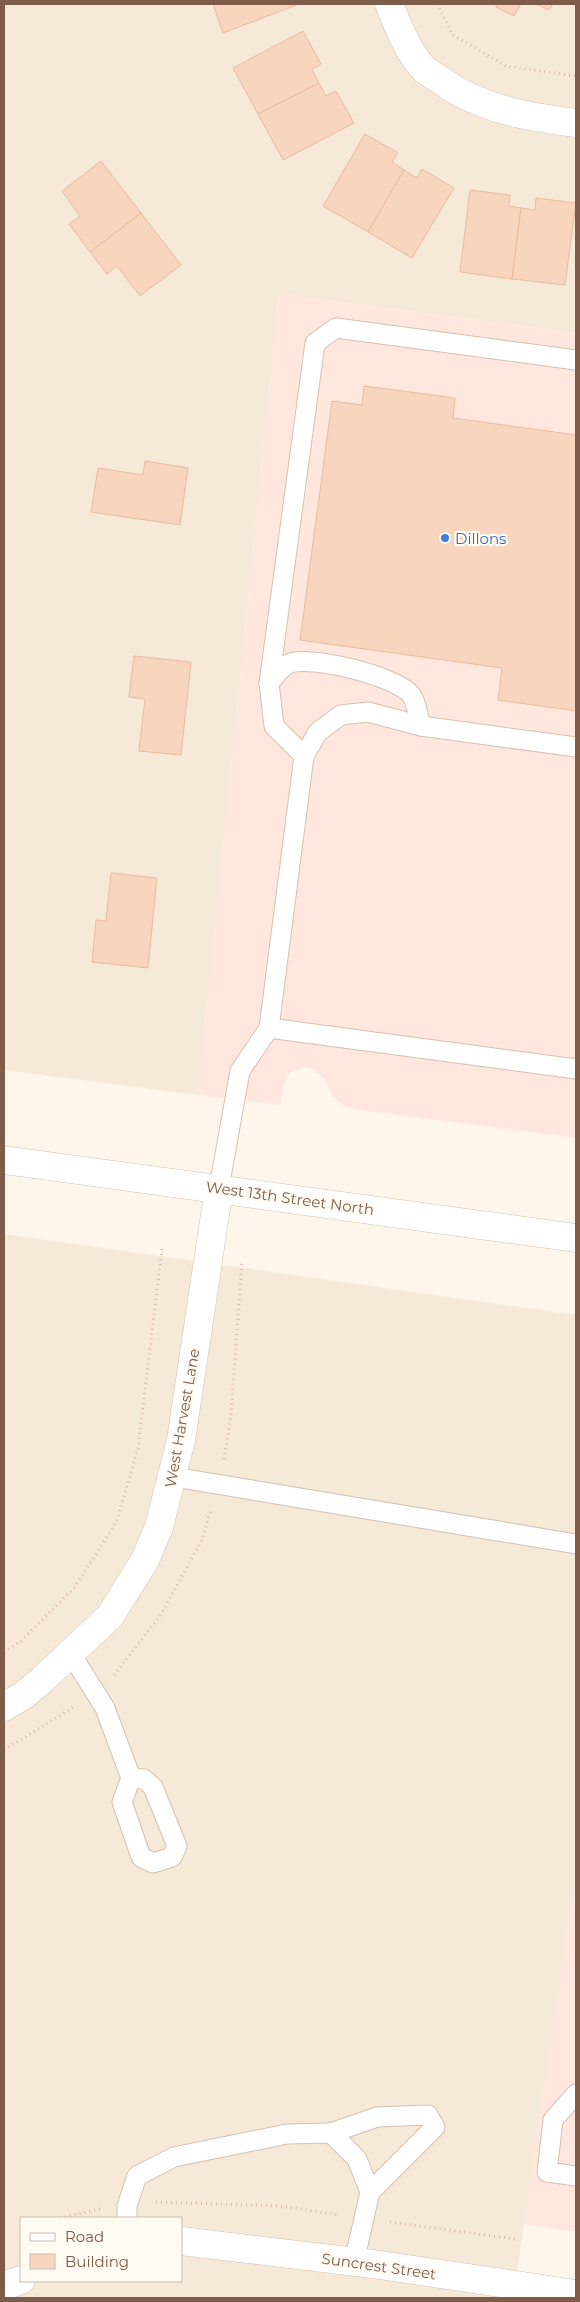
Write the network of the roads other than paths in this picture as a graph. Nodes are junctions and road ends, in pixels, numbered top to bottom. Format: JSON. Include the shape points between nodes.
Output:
{"nodes":[{"id":1,"x":389,"y":4,"type":"edge"},
{"id":2,"x":576,"y":123,"type":"edge"},
{"id":3,"x":576,"y":360,"type":"edge"},
{"id":4,"x":269,"y":683,"type":"junction"},
{"id":5,"x":421,"y":726,"type":"junction"},
{"id":6,"x":576,"y":747,"type":"edge"},
{"id":7,"x":304,"y":756,"type":"junction"},
{"id":8,"x":269,"y":1028,"type":"junction"},
{"id":9,"x":576,"y":1069,"type":"edge"},
{"id":10,"x":4,"y":1160,"type":"edge"},
{"id":11,"x":219,"y":1188,"type":"junction"},
{"id":12,"x":576,"y":1238,"type":"edge"},
{"id":13,"x":174,"y":1477,"type":"junction"},
{"id":14,"x":576,"y":1544,"type":"edge"},
{"id":15,"x":71,"y":1654,"type":"junction"},
{"id":16,"x":4,"y":1707,"type":"edge"},
{"id":17,"x":131,"y":1778,"type":"dead end"},
{"id":18,"x":576,"y":2094,"type":"edge"},
{"id":19,"x":331,"y":2133,"type":"junction"},
{"id":20,"x":576,"y":2176,"type":"edge"},
{"id":21,"x":370,"y":2192,"type":"junction"},
{"id":22,"x":127,"y":2212,"type":"edge"},
{"id":23,"x":182,"y":2241,"type":"edge"},
{"id":24,"x":354,"y":2262,"type":"junction"},
{"id":25,"x":20,"y":2280,"type":"edge"},
{"id":26,"x":4,"y":2286,"type":"edge"},
{"id":27,"x":576,"y":2294,"type":"edge"}],
"edges":[{"from":1,"to":2,"type":"street","via":[[401,34],[423,68],[453,89],[488,105],[522,115]]},
{"from":3,"to":4,"type":"lane","via":[[336,328],[315,343]]},
{"from":4,"to":5,"type":"lane","via":[[288,664],[313,660],[353,669],[399,686],[412,696]]},
{"from":4,"to":7,"type":"lane","via":[[274,726]]},
{"from":5,"to":6,"type":"lane"},
{"from":5,"to":7,"type":"lane","via":[[368,712],[341,714],[318,732]]},
{"from":7,"to":8,"type":"lane"},
{"from":8,"to":9,"type":"lane"},
{"from":8,"to":11,"type":"lane","via":[[240,1071]]},
{"from":10,"to":11,"type":"street","name":"West 13th Street North"},
{"from":11,"to":12,"type":"street","name":"West 13th Street North"},
{"from":11,"to":13,"type":"street","name":"West Harvest Lane"},
{"from":13,"to":14,"type":"lane"},
{"from":13,"to":15,"type":"street","name":"West Harvest Lane","via":[[145,1560],[110,1616]]},
{"from":15,"to":16,"type":"street","name":"West Harvest Lane","via":[[24,1695]]},
{"from":15,"to":17,"type":"lane","via":[[105,1708]]},
{"from":18,"to":20,"type":"lane","via":[[553,2120],[547,2172]]},
{"from":19,"to":21,"type":"lane","via":[[357,2159]]},
{"from":19,"to":21,"type":"lane","via":[[376,2117],[428,2115],[435,2127]]},
{"from":19,"to":22,"type":"lane","via":[[287,2134],[174,2157],[137,2176]]},
{"from":21,"to":24,"type":"lane"},
{"from":23,"to":24,"type":"street","name":"Suncrest Street"},
{"from":24,"to":27,"type":"street","name":"Suncrest Street"},
{"from":25,"to":26,"type":"street"}]}
